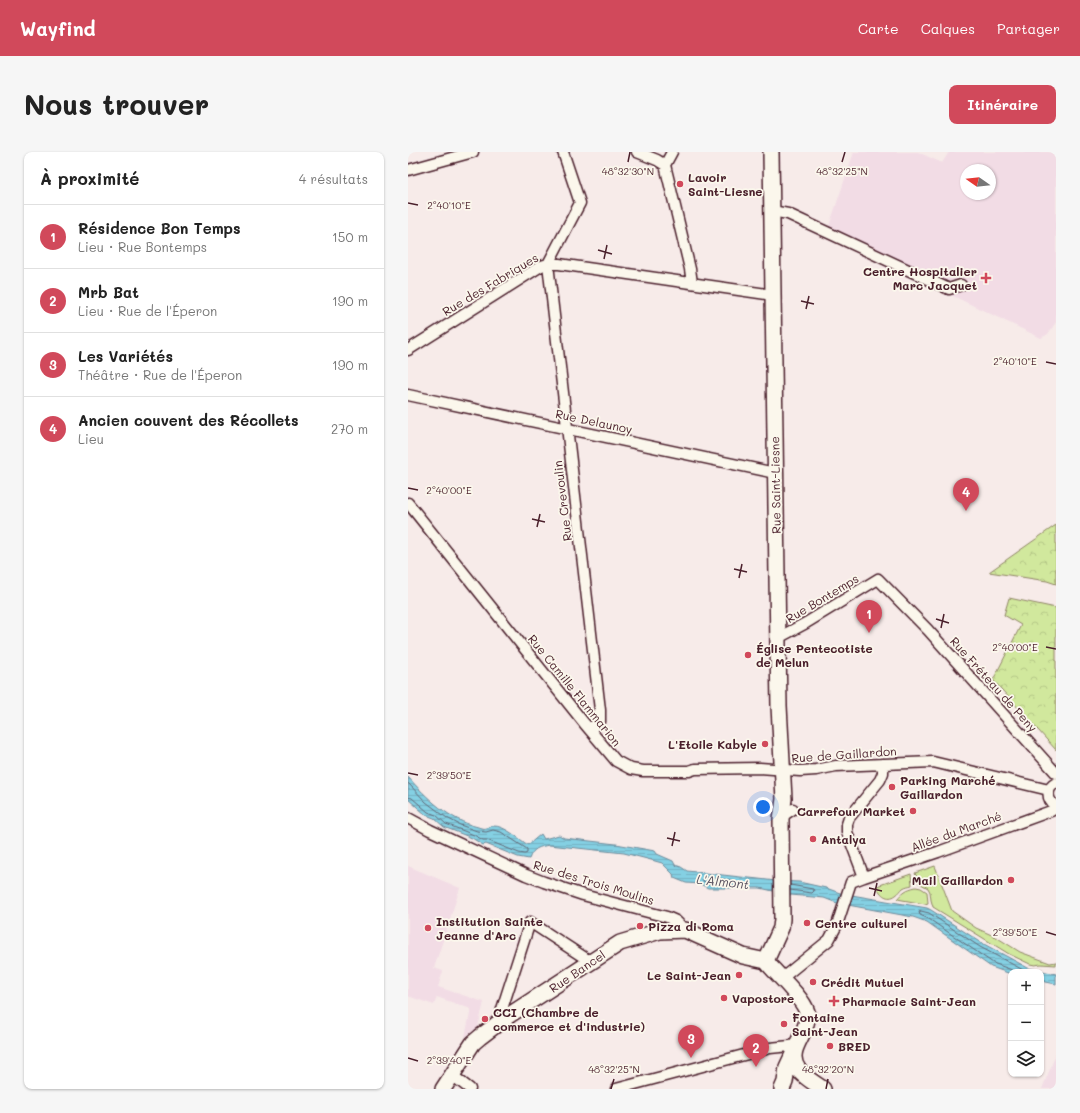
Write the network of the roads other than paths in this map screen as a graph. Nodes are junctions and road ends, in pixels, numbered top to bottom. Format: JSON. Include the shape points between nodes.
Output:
{"nodes":[{"id":1,"x":473,"y":152,"type":"edge"},
{"id":2,"x":563,"y":152,"type":"edge"},
{"id":3,"x":637,"y":152,"type":"edge"},
{"id":4,"x":672,"y":152,"type":"edge"},
{"id":5,"x":771,"y":152,"type":"edge"},
{"id":6,"x":665,"y":165,"type":"junction"},
{"id":7,"x":408,"y":170,"type":"edge"},
{"id":8,"x":772,"y":211,"type":"junction"},
{"id":9,"x":548,"y":264,"type":"junction"},
{"id":10,"x":692,"y":283,"type":"junction"},
{"id":11,"x":961,"y":285,"type":"dead end"},
{"id":12,"x":773,"y":295,"type":"junction"},
{"id":13,"x":411,"y":348,"type":"edge"},
{"id":14,"x":408,"y":395,"type":"edge"},
{"id":15,"x":567,"y":429,"type":"junction"},
{"id":16,"x":775,"y":473,"type":"junction"},
{"id":17,"x":408,"y":503,"type":"edge"},
{"id":18,"x":878,"y":579,"type":"joint"},
{"id":19,"x":778,"y":638,"type":"junction"},
{"id":20,"x":589,"y":728,"type":"junction"},
{"id":21,"x":883,"y":768,"type":"junction"},
{"id":22,"x":783,"y":770,"type":"junction"},
{"id":23,"x":1056,"y":773,"type":"edge"},
{"id":24,"x":1052,"y":786,"type":"edge"},
{"id":25,"x":1056,"y":807,"type":"edge"},
{"id":26,"x":408,"y":818,"type":"edge"},
{"id":27,"x":864,"y":877,"type":"junction"},
{"id":28,"x":685,"y":930,"type":"junction"},
{"id":29,"x":592,"y":961,"type":"junction"},
{"id":30,"x":766,"y":961,"type":"junction"},
{"id":31,"x":781,"y":979,"type":"junction"},
{"id":32,"x":505,"y":1018,"type":"junction"},
{"id":33,"x":795,"y":1049,"type":"junction"},
{"id":34,"x":452,"y":1075,"type":"junction"},
{"id":35,"x":815,"y":1086,"type":"edge"},
{"id":36,"x":443,"y":1089,"type":"edge"},
{"id":37,"x":470,"y":1089,"type":"edge"},
{"id":38,"x":616,"y":1089,"type":"edge"},
{"id":39,"x":783,"y":1089,"type":"edge"}],
"edges":[{"from":1,"to":7,"type":"street"},
{"from":2,"to":9,"type":"street","via":[[580,203]]},
{"from":3,"to":6,"type":"street"},
{"from":4,"to":6,"type":"street"},
{"from":5,"to":8,"type":"main road","name":"Rue Saint-Liesne"},
{"from":6,"to":10,"type":"street"},
{"from":8,"to":11,"type":"street","via":[[793,216],[949,289]]},
{"from":8,"to":12,"type":"main road","name":"Rue Saint-Liesne"},
{"from":9,"to":10,"type":"street","name":"Rue des Fabriques"},
{"from":9,"to":13,"type":"street","name":"Rue des Fabriques"},
{"from":9,"to":15,"type":"street","name":"Rue Crevoulin"},
{"from":10,"to":12,"type":"street","name":"Rue des Fabriques"},
{"from":12,"to":16,"type":"main road","name":"Rue Saint-Liesne"},
{"from":14,"to":15,"type":"street","name":"Rue Delaunoy"},
{"from":15,"to":16,"type":"street","name":"Rue Delaunoy"},
{"from":15,"to":20,"type":"street","name":"Rue Crevoulin","via":[[600,710],[600,722]]},
{"from":16,"to":19,"type":"main road","name":"Rue Saint-Liesne"},
{"from":17,"to":20,"type":"street","name":"Rue Camille Flammarion"},
{"from":18,"to":19,"type":"street","name":"Rue Bontemps"},
{"from":18,"to":23,"type":"street","name":"Rue Fréteau de Peny","via":[[928,630]]},
{"from":19,"to":22,"type":"main road","name":"Rue Saint-Liesne"},
{"from":20,"to":22,"type":"street","name":"Rue Camille Flammarion","via":[[616,761],[631,769]]},
{"from":21,"to":22,"type":"street","name":"Rue de Gaillardon","via":[[836,766],[800,772]]},
{"from":21,"to":24,"type":"street","name":"Rue de Gaillardon","via":[[933,762]]},
{"from":21,"to":27,"type":"street","via":[[880,780],[847,824],[847,832]]},
{"from":22,"to":30,"type":"main road","name":"Rue Saint-Liesne","via":[[787,813],[782,876],[782,919],[781,928]]},
{"from":24,"to":25,"type":"street","via":[[1049,798]]},
{"from":25,"to":27,"type":"street","name":"Allée du Marché","via":[[1051,811]]},
{"from":26,"to":28,"type":"street","name":"Rue des Trois Moulins","via":[[526,875],[582,895],[667,917],[676,921]]},
{"from":27,"to":31,"type":"street","name":"Allée du Marché","via":[[851,882],[837,925],[829,940]]},
{"from":28,"to":29,"type":"main road","name":"Rue Bancel","via":[[660,931],[640,936],[620,943]]},
{"from":28,"to":30,"type":"main road","name":"Rue Bancel","via":[[743,956]]},
{"from":29,"to":32,"type":"main road","name":"Rue Bancel"},
{"from":29,"to":32,"type":"street","via":[[530,922],[502,1009]]},
{"from":30,"to":31,"type":"main road"},
{"from":31,"to":33,"type":"main road","via":[[803,1004],[807,1013],[806,1026]]},
{"from":32,"to":34,"type":"main road","name":"Rue Bancel","via":[[473,1043]]},
{"from":33,"to":35,"type":"main road","via":[[794,1061],[797,1067]]},
{"from":33,"to":38,"type":"street","via":[[790,1046],[770,1048]]},
{"from":33,"to":39,"type":"main road","via":[[787,1067]]},
{"from":34,"to":36,"type":"main road","name":"Rue Bancel"},
{"from":34,"to":37,"type":"street"}]}
